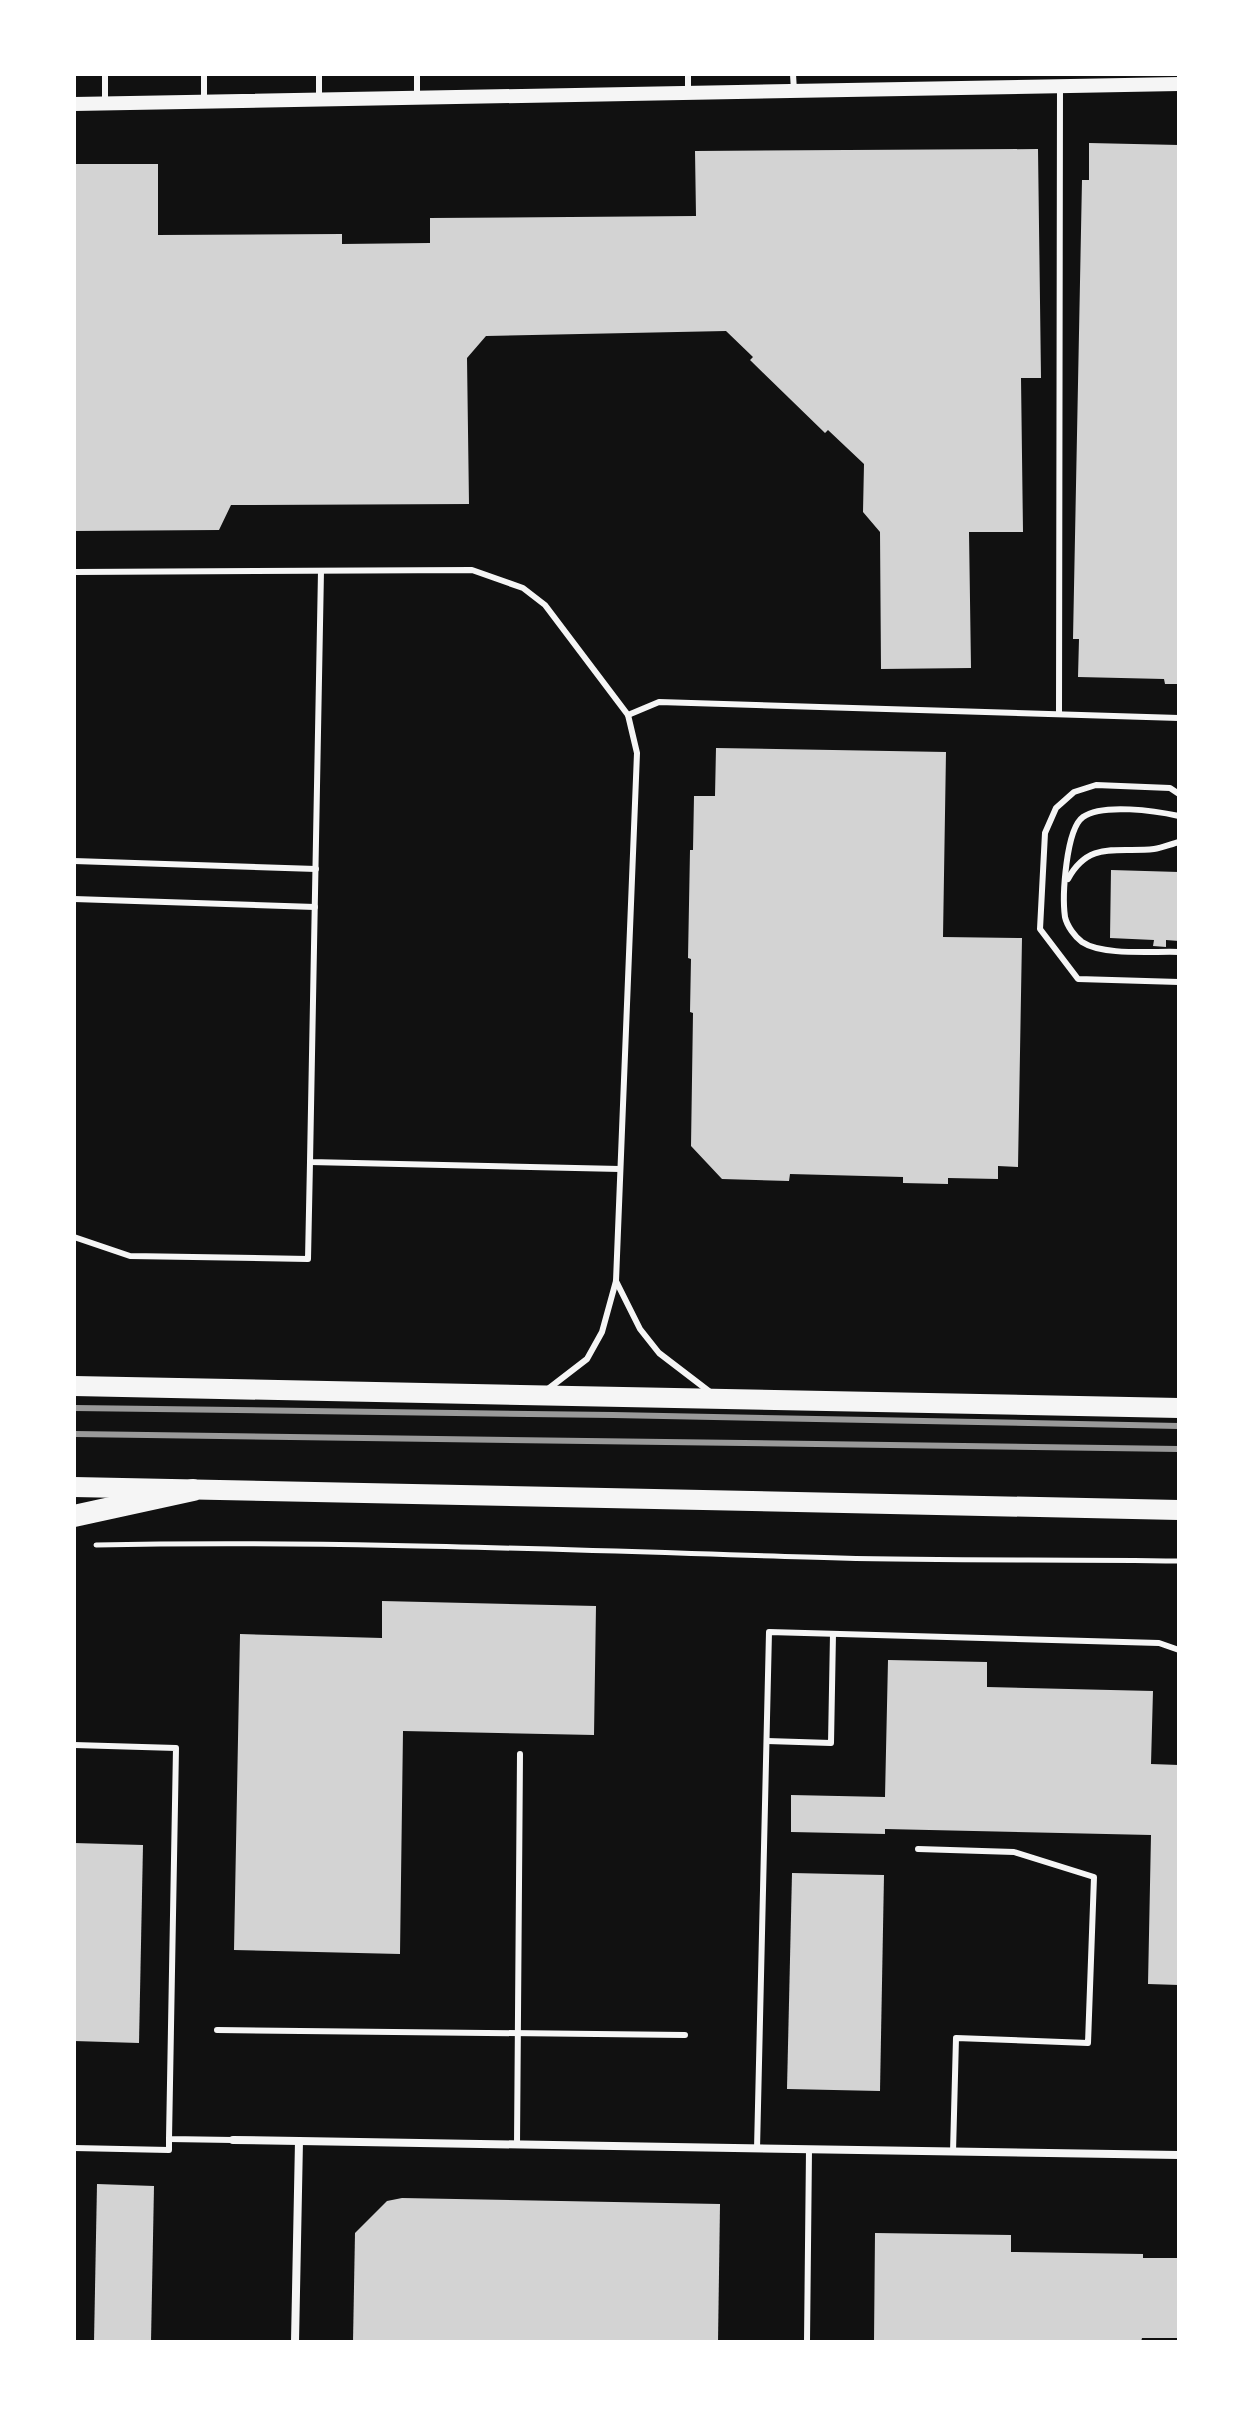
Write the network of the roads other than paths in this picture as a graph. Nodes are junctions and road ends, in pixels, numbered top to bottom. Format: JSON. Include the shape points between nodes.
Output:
{"nodes":[{"id":1,"x":105,"y":74,"type":"edge"},
{"id":2,"x":204,"y":74,"type":"edge"},
{"id":3,"x":319,"y":74,"type":"edge"},
{"id":4,"x":417,"y":74,"type":"edge"},
{"id":5,"x":688,"y":74,"type":"edge"},
{"id":6,"x":793,"y":74,"type":"edge"},
{"id":7,"x":1179,"y":84,"type":"edge"},
{"id":8,"x":1060,"y":86,"type":"junction"},
{"id":9,"x":794,"y":91,"type":"junction"},
{"id":10,"x":688,"y":92,"type":"junction"},
{"id":11,"x":417,"y":98,"type":"junction"},
{"id":12,"x":319,"y":99,"type":"junction"},
{"id":13,"x":204,"y":101,"type":"junction"},
{"id":14,"x":105,"y":103,"type":"junction"},
{"id":15,"x":74,"y":104,"type":"edge"},
{"id":16,"x":321,"y":571,"type":"junction"},
{"id":17,"x":74,"y":572,"type":"edge"},
{"id":18,"x":1059,"y":714,"type":"junction"},
{"id":19,"x":628,"y":715,"type":"junction"},
{"id":20,"x":1179,"y":718,"type":"edge"},
{"id":21,"x":1179,"y":794,"type":"edge"},
{"id":22,"x":1179,"y":816,"type":"edge"},
{"id":23,"x":1179,"y":842,"type":"edge"},
{"id":24,"x":74,"y":861,"type":"edge"},
{"id":25,"x":316,"y":869,"type":"junction"},
{"id":26,"x":1066,"y":883,"type":"junction"},
{"id":27,"x":74,"y":899,"type":"edge"},
{"id":28,"x":315,"y":907,"type":"junction"},
{"id":29,"x":1179,"y":952,"type":"edge"},
{"id":30,"x":1179,"y":982,"type":"edge"},
{"id":31,"x":310,"y":1162,"type":"junction"},
{"id":32,"x":620,"y":1169,"type":"junction"},
{"id":33,"x":74,"y":1237,"type":"edge"},
{"id":34,"x":616,"y":1281,"type":"junction"},
{"id":35,"x":74,"y":1386,"type":"edge"},
{"id":36,"x":541,"y":1395,"type":"junction"},
{"id":37,"x":718,"y":1398,"type":"junction"},
{"id":38,"x":1179,"y":1408,"type":"edge"},
{"id":39,"x":74,"y":1487,"type":"edge"},
{"id":40,"x":193,"y":1490,"type":"junction"},
{"id":41,"x":1179,"y":1510,"type":"edge"},
{"id":42,"x":74,"y":1516,"type":"edge"},
{"id":43,"x":833,"y":1634,"type":"junction"},
{"id":44,"x":1179,"y":1650,"type":"edge"},
{"id":45,"x":767,"y":1741,"type":"junction"},
{"id":46,"x":74,"y":1745,"type":"edge"},
{"id":47,"x":520,"y":1754,"type":"dead end"},
{"id":48,"x":918,"y":1849,"type":"dead end"},
{"id":49,"x":217,"y":2030,"type":"dead end"},
{"id":50,"x":518,"y":2033,"type":"junction"},
{"id":51,"x":685,"y":2035,"type":"dead end"},
{"id":52,"x":169,"y":2139,"type":"junction"},
{"id":53,"x":233,"y":2140,"type":"joint"},
{"id":54,"x":299,"y":2141,"type":"junction"},
{"id":55,"x":517,"y":2145,"type":"junction"},
{"id":56,"x":74,"y":2148,"type":"edge"},
{"id":57,"x":757,"y":2149,"type":"junction"},
{"id":58,"x":809,"y":2150,"type":"junction"},
{"id":59,"x":953,"y":2152,"type":"junction"},
{"id":60,"x":1179,"y":2155,"type":"edge"},
{"id":61,"x":295,"y":2342,"type":"edge"},
{"id":62,"x":807,"y":2342,"type":"edge"}],
"edges":[{"from":1,"to":14,"type":"lane"},
{"from":2,"to":13,"type":"lane"},
{"from":3,"to":12,"type":"lane"},
{"from":4,"to":11,"type":"lane"},
{"from":5,"to":10,"type":"lane"},
{"from":6,"to":9,"type":"lane"},
{"from":7,"to":8,"type":"street"},
{"from":8,"to":9,"type":"street"},
{"from":8,"to":18,"type":"lane"},
{"from":9,"to":10,"type":"street"},
{"from":10,"to":11,"type":"street"},
{"from":11,"to":12,"type":"street"},
{"from":12,"to":13,"type":"street"},
{"from":13,"to":14,"type":"street"},
{"from":14,"to":15,"type":"street"},
{"from":16,"to":17,"type":"lane"},
{"from":16,"to":19,"type":"lane","via":[[472,570],[523,588],[545,605]]},
{"from":16,"to":25,"type":"lane"},
{"from":18,"to":19,"type":"lane","via":[[659,702]]},
{"from":18,"to":20,"type":"lane"},
{"from":19,"to":32,"type":"lane","via":[[637,753]]},
{"from":21,"to":30,"type":"lane","via":[[1170,788],[1096,785],[1074,792],[1056,808],[1045,833],[1040,929],[1078,979]]},
{"from":22,"to":26,"type":"lane","via":[[1095,810],[1080,819],[1068,845]]},
{"from":23,"to":26,"type":"lane","via":[[1156,849],[1103,850],[1074,869]]},
{"from":24,"to":25,"type":"lane"},
{"from":25,"to":28,"type":"lane"},
{"from":26,"to":29,"type":"lane","via":[[1065,919],[1082,942],[1100,949]]},
{"from":27,"to":28,"type":"lane"},
{"from":28,"to":31,"type":"lane"},
{"from":31,"to":32,"type":"lane"},
{"from":31,"to":33,"type":"lane","via":[[308,1259],[130,1256]]},
{"from":32,"to":34,"type":"lane"},
{"from":34,"to":36,"type":"lane","via":[[602,1332],[587,1359]]},
{"from":34,"to":37,"type":"lane","via":[[640,1329],[659,1353]]},
{"from":35,"to":36,"type":"main road"},
{"from":36,"to":37,"type":"main road"},
{"from":37,"to":38,"type":"main road"},
{"from":39,"to":40,"type":"main road"},
{"from":40,"to":41,"type":"main road"},
{"from":40,"to":42,"type":"highway"},
{"from":43,"to":44,"type":"lane","via":[[1159,1643]]},
{"from":43,"to":45,"type":"lane","via":[[769,1632]]},
{"from":43,"to":45,"type":"lane","via":[[831,1743]]},
{"from":45,"to":57,"type":"lane"},
{"from":46,"to":52,"type":"lane","via":[[176,1748]]},
{"from":47,"to":50,"type":"lane"},
{"from":48,"to":59,"type":"lane","via":[[1014,1852],[1094,1877],[1088,2043],[956,2038]]},
{"from":49,"to":50,"type":"lane"},
{"from":50,"to":51,"type":"lane"},
{"from":50,"to":55,"type":"lane"},
{"from":52,"to":53,"type":"lane"},
{"from":52,"to":56,"type":"lane","via":[[169,2150]]},
{"from":53,"to":54,"type":"street"},
{"from":54,"to":55,"type":"street"},
{"from":54,"to":61,"type":"street"},
{"from":55,"to":57,"type":"street"},
{"from":57,"to":58,"type":"street"},
{"from":58,"to":59,"type":"street"},
{"from":58,"to":62,"type":"lane"},
{"from":59,"to":60,"type":"street"}]}
